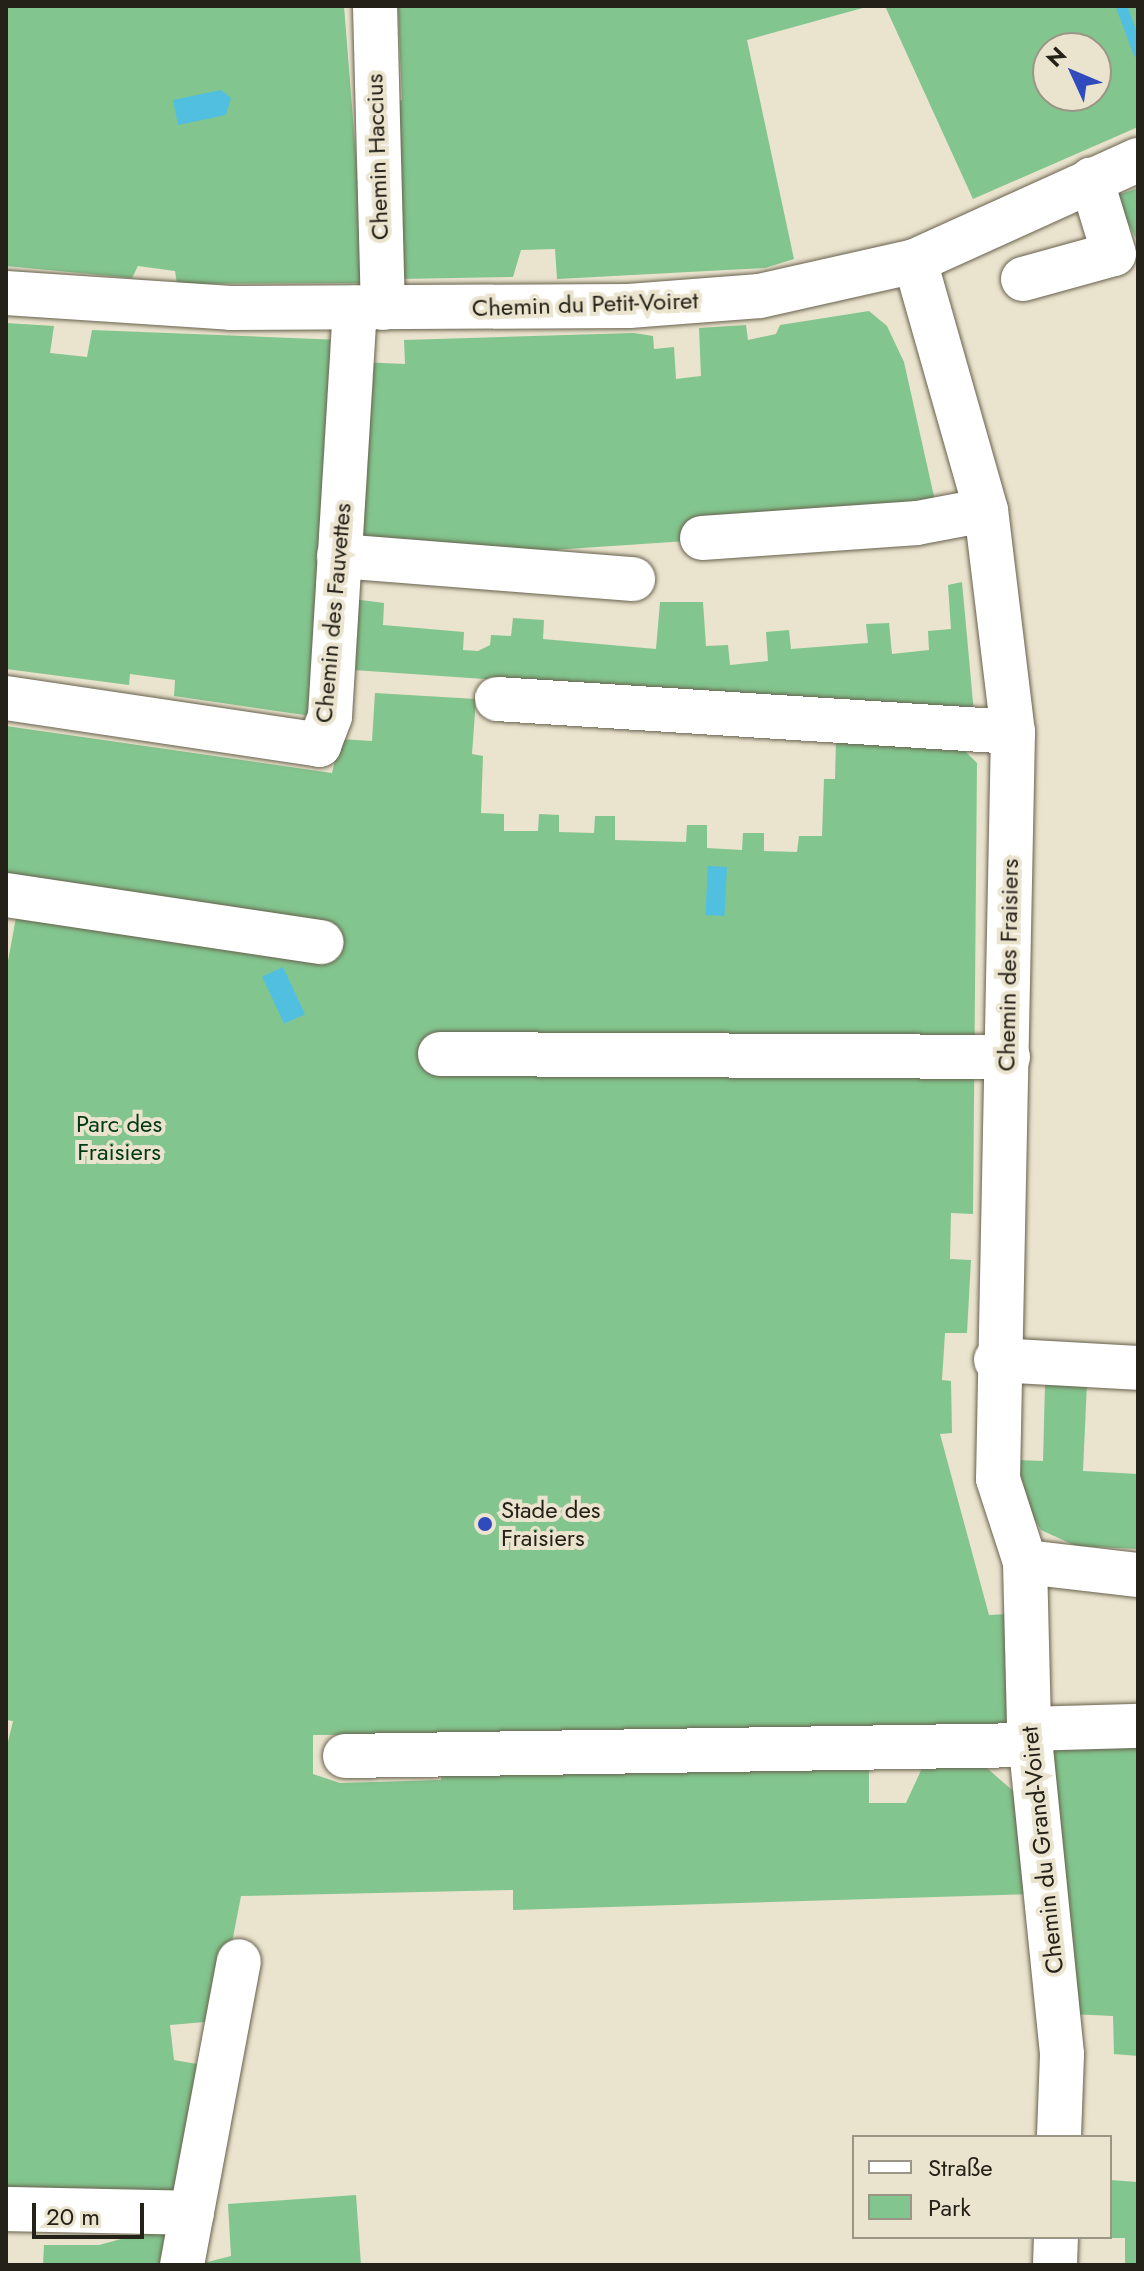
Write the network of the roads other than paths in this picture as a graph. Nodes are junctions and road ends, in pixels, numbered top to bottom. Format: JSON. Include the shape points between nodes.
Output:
{"nodes":[{"id":1,"x":375,"y":6,"type":"edge"},
{"id":2,"x":1113,"y":170,"type":"edge"},
{"id":3,"x":915,"y":261,"type":"junction"},
{"id":4,"x":1023,"y":279,"type":"dead end"},
{"id":5,"x":6,"y":293,"type":"edge"},
{"id":6,"x":369,"y":308,"type":"junction"},
{"id":7,"x":986,"y":510,"type":"junction"},
{"id":8,"x":702,"y":538,"type":"dead end"},
{"id":9,"x":339,"y":556,"type":"junction"},
{"id":10,"x":633,"y":579,"type":"dead end"},
{"id":11,"x":6,"y":698,"type":"edge"},
{"id":12,"x":497,"y":699,"type":"dead end"},
{"id":13,"x":1013,"y":732,"type":"junction"},
{"id":14,"x":6,"y":895,"type":"edge"},
{"id":15,"x":322,"y":942,"type":"dead end"},
{"id":16,"x":440,"y":1054,"type":"dead end"},
{"id":17,"x":1008,"y":1057,"type":"junction"},
{"id":18,"x":996,"y":1360,"type":"junction"},
{"id":19,"x":1138,"y":1368,"type":"edge"},
{"id":20,"x":1025,"y":1562,"type":"junction"},
{"id":21,"x":1138,"y":1575,"type":"edge"},
{"id":22,"x":1138,"y":1726,"type":"edge"},
{"id":23,"x":1029,"y":1737,"type":"junction"},
{"id":24,"x":345,"y":1756,"type":"dead end"},
{"id":25,"x":239,"y":1961,"type":"dead end"},
{"id":26,"x":1059,"y":2135,"type":"edge"},
{"id":27,"x":6,"y":2209,"type":"edge"},
{"id":28,"x":192,"y":2213,"type":"junction"},
{"id":29,"x":1056,"y":2239,"type":"edge"},
{"id":30,"x":182,"y":2265,"type":"edge"},
{"id":31,"x":1055,"y":2265,"type":"edge"}],
"edges":[{"from":1,"to":6,"type":"street","name":"Chemin Haccius"},
{"from":2,"to":3,"type":"street","name":"Chemin du Petit-Voiret"},
{"from":2,"to":4,"type":"street","via":[[1114,254]]},
{"from":3,"to":6,"type":"street","name":"Chemin du Petit-Voiret","via":[[760,296]]},
{"from":3,"to":7,"type":"street","name":"Chemin des Fraisiers"},
{"from":5,"to":6,"type":"street","name":"Chemin du Petit-Voiret"},
{"from":6,"to":9,"type":"street","name":"Chemin des Fauvettes"},
{"from":7,"to":8,"type":"street","via":[[917,523]]},
{"from":7,"to":13,"type":"street","name":"Chemin des Fraisiers"},
{"from":9,"to":10,"type":"street"},
{"from":9,"to":11,"type":"street","name":"Chemin des Fauvettes","via":[[330,716],[319,745]]},
{"from":12,"to":13,"type":"street"},
{"from":13,"to":17,"type":"street","name":"Chemin des Fraisiers"},
{"from":14,"to":15,"type":"street"},
{"from":16,"to":17,"type":"street"},
{"from":17,"to":18,"type":"street","name":"Chemin des Fraisiers"},
{"from":18,"to":19,"type":"street"},
{"from":18,"to":20,"type":"street","name":"Chemin des Fraisiers","via":[[998,1479]]},
{"from":20,"to":21,"type":"street"},
{"from":20,"to":23,"type":"street","name":"Chemin du Grand-Voiret"},
{"from":22,"to":23,"type":"street"},
{"from":23,"to":24,"type":"street"},
{"from":23,"to":26,"type":"street","name":"Chemin du Grand-Voiret","via":[[1062,2054]]},
{"from":25,"to":28,"type":"street"},
{"from":27,"to":28,"type":"street"},
{"from":28,"to":30,"type":"street"},
{"from":29,"to":31,"type":"street"}]}
